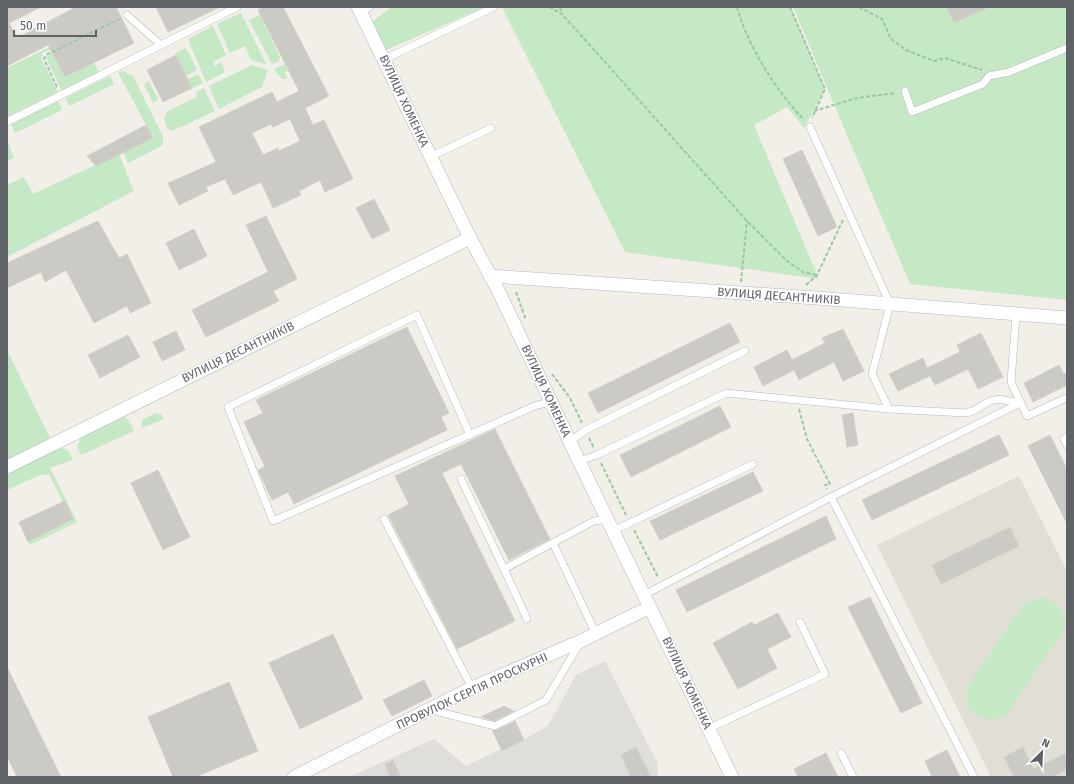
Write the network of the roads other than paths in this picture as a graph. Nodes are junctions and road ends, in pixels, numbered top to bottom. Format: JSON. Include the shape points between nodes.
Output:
{"nodes":[{"id":1,"x":237,"y":7,"type":"edge"},
{"id":2,"x":494,"y":7,"type":"edge"},
{"id":3,"x":363,"y":9,"type":"edge"},
{"id":4,"x":127,"y":15,"type":"road end"},
{"id":5,"x":161,"y":45,"type":"junction"},
{"id":6,"x":1067,"y":48,"type":"edge"},
{"id":7,"x":385,"y":59,"type":"junction"},
{"id":8,"x":905,"y":91,"type":"road end"},
{"id":9,"x":7,"y":122,"type":"edge"},
{"id":10,"x":810,"y":127,"type":"road end"},
{"id":11,"x":491,"y":128,"type":"dead end"},
{"id":12,"x":430,"y":157,"type":"junction"},
{"id":13,"x":470,"y":238,"type":"junction"},
{"id":14,"x":490,"y":276,"type":"junction"},
{"id":15,"x":890,"y":304,"type":"junction"},
{"id":16,"x":1016,"y":315,"type":"junction"},
{"id":17,"x":1067,"y":318,"type":"edge"},
{"id":18,"x":745,"y":352,"type":"dead end"},
{"id":19,"x":1064,"y":399,"type":"dead end"},
{"id":20,"x":552,"y":402,"type":"junction"},
{"id":21,"x":1020,"y":403,"type":"junction"},
{"id":22,"x":889,"y":409,"type":"junction"},
{"id":23,"x":470,"y":435,"type":"junction"},
{"id":24,"x":1067,"y":437,"type":"edge"},
{"id":25,"x":570,"y":441,"type":"junction"},
{"id":26,"x":1067,"y":446,"type":"edge"},
{"id":27,"x":578,"y":461,"type":"junction"},
{"id":28,"x":753,"y":464,"type":"dead end"},
{"id":29,"x":7,"y":467,"type":"edge"},
{"id":30,"x":462,"y":479,"type":"dead end"},
{"id":31,"x":831,"y":497,"type":"junction"},
{"id":32,"x":384,"y":519,"type":"dead end"},
{"id":33,"x":607,"y":519,"type":"junction"},
{"id":34,"x":613,"y":531,"type":"junction"},
{"id":35,"x":553,"y":543,"type":"junction"},
{"id":36,"x":504,"y":570,"type":"junction"},
{"id":37,"x":644,"y":595,"type":"junction"},
{"id":38,"x":650,"y":607,"type":"junction"},
{"id":39,"x":527,"y":619,"type":"dead end"},
{"id":40,"x":800,"y":622,"type":"dead end"},
{"id":41,"x":596,"y":634,"type":"junction"},
{"id":42,"x":581,"y":641,"type":"junction"},
{"id":43,"x":472,"y":688,"type":"junction"},
{"id":44,"x":429,"y":709,"type":"junction"},
{"id":45,"x":708,"y":728,"type":"junction"},
{"id":46,"x":840,"y":753,"type":"dead end"},
{"id":47,"x":294,"y":777,"type":"edge"},
{"id":48,"x":732,"y":777,"type":"edge"},
{"id":49,"x":853,"y":777,"type":"edge"},
{"id":50,"x":974,"y":777,"type":"edge"}],
"edges":[{"from":1,"to":5,"type":"lane"},
{"from":2,"to":7,"type":"lane"},
{"from":3,"to":7,"type":"street","name":"ВУЛИЦЯ ХОМЕНКА"},
{"from":4,"to":5,"type":"lane"},
{"from":5,"to":9,"type":"lane"},
{"from":6,"to":8,"type":"lane","via":[[1009,72],[989,76],[983,84],[912,112]]},
{"from":7,"to":12,"type":"street","name":"ВУЛИЦЯ ХОМЕНКА"},
{"from":10,"to":15,"type":"lane"},
{"from":11,"to":12,"type":"lane"},
{"from":12,"to":13,"type":"street","name":"ВУЛИЦЯ ХОМЕНКА"},
{"from":13,"to":14,"type":"street","name":"ВУЛИЦЯ ХОМЕНКА"},
{"from":13,"to":29,"type":"street","name":"ВУЛИЦЯ ДЕСАНТНИКІВ"},
{"from":14,"to":15,"type":"street","name":"ВУЛИЦЯ ДЕСАНТНИКІВ"},
{"from":14,"to":20,"type":"street","name":"ВУЛИЦЯ ХОМЕНКА"},
{"from":15,"to":16,"type":"street","name":"ВУЛИЦЯ ДЕСАНТНИКІВ"},
{"from":15,"to":22,"type":"lane","via":[[872,374]]},
{"from":16,"to":17,"type":"street","name":"ВУЛИЦЯ ДЕСАНТНИКІВ"},
{"from":16,"to":21,"type":"lane","via":[[1011,382]]},
{"from":18,"to":25,"type":"lane","via":[[586,430]]},
{"from":19,"to":21,"type":"lane","via":[[1027,416]]},
{"from":20,"to":23,"type":"lane","via":[[537,405]]},
{"from":20,"to":25,"type":"street","name":"ВУЛИЦЯ ХОМЕНКА"},
{"from":21,"to":22,"type":"lane","via":[[1000,399],[988,401],[977,410],[966,413]]},
{"from":21,"to":31,"type":"lane"},
{"from":22,"to":27,"type":"lane","via":[[726,393],[597,455]]},
{"from":23,"to":23,"type":"lane","via":[[273,521],[228,407],[417,315]]},
{"from":24,"to":26,"type":"lane","via":[[1064,439]]},
{"from":25,"to":27,"type":"street","name":"ВУЛИЦЯ ХОМЕНКА"},
{"from":27,"to":33,"type":"street","name":"ВУЛИЦЯ ХОМЕНКА"},
{"from":28,"to":34,"type":"lane"},
{"from":30,"to":36,"type":"lane"},
{"from":31,"to":37,"type":"lane"},
{"from":31,"to":50,"type":"lane"},
{"from":32,"to":43,"type":"lane"},
{"from":33,"to":34,"type":"street","name":"ВУЛИЦЯ ХОМЕНКА"},
{"from":33,"to":35,"type":"lane","via":[[594,521]]},
{"from":34,"to":37,"type":"street","name":"ВУЛИЦЯ ХОМЕНКА"},
{"from":35,"to":36,"type":"lane"},
{"from":35,"to":41,"type":"lane"},
{"from":36,"to":39,"type":"lane"},
{"from":37,"to":38,"type":"street","name":"ВУЛИЦЯ ХОМЕНКА"},
{"from":38,"to":41,"type":"street","name":"ПРОВУЛОК СЕРГІЯ ПРОСКУРНІ"},
{"from":38,"to":45,"type":"street","name":"ВУЛИЦЯ ХОМЕНКА"},
{"from":40,"to":45,"type":"lane","via":[[825,674]]},
{"from":41,"to":42,"type":"street","name":"ПРОВУЛОК СЕРГІЯ ПРОСКУРНІ"},
{"from":42,"to":43,"type":"street","name":"ПРОВУЛОК СЕРГІЯ ПРОСКУРНІ"},
{"from":42,"to":44,"type":"lane","via":[[546,700],[495,726]]},
{"from":43,"to":44,"type":"street","name":"ПРОВУЛОК СЕРГІЯ ПРОСКУРНІ"},
{"from":44,"to":47,"type":"street","name":"ПРОВУЛОК СЕРГІЯ ПРОСКУРНІ"},
{"from":45,"to":48,"type":"street","name":"ВУЛИЦЯ ХОМЕНКА"},
{"from":46,"to":49,"type":"lane"}]}
